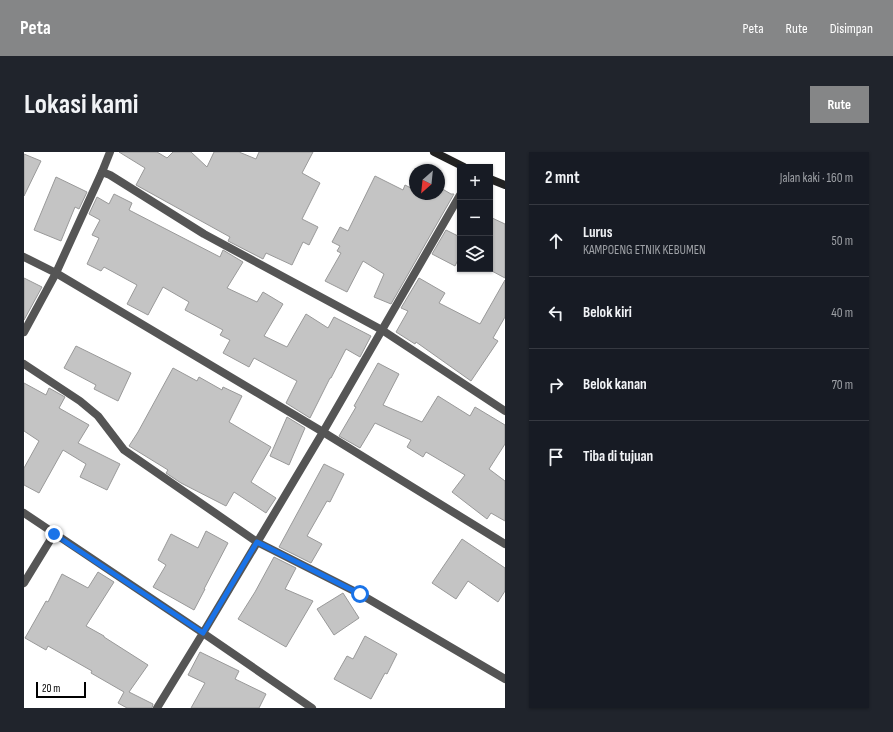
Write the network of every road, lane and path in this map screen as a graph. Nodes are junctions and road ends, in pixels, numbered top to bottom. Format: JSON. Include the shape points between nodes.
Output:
{"nodes":[{"id":1,"x":110,"y":152,"type":"edge"},
{"id":2,"x":434,"y":152,"type":"edge"},
{"id":3,"x":458,"y":164,"type":"edge"},
{"id":4,"x":102,"y":172,"type":"junction"},
{"id":5,"x":493,"y":179,"type":"edge"},
{"id":6,"x":505,"y":185,"type":"edge"},
{"id":7,"x":457,"y":200,"type":"edge"},
{"id":8,"x":24,"y":257,"type":"edge"},
{"id":9,"x":56,"y":273,"type":"junction"},
{"id":10,"x":382,"y":330,"type":"junction"},
{"id":11,"x":24,"y":332,"type":"edge"},
{"id":12,"x":24,"y":364,"type":"edge"},
{"id":13,"x":505,"y":411,"type":"edge"},
{"id":14,"x":323,"y":432,"type":"junction"},
{"id":15,"x":24,"y":513,"type":"edge"},
{"id":16,"x":54,"y":534,"type":"junction"},
{"id":17,"x":257,"y":542,"type":"junction"},
{"id":18,"x":505,"y":544,"type":"edge"},
{"id":19,"x":24,"y":583,"type":"edge"},
{"id":20,"x":203,"y":633,"type":"junction"},
{"id":21,"x":505,"y":679,"type":"edge"},
{"id":22,"x":157,"y":708,"type":"edge"},
{"id":23,"x":312,"y":708,"type":"edge"}],
"edges":[{"from":1,"to":4,"type":"street"},
{"from":2,"to":3,"type":"main road"},
{"from":4,"to":9,"type":"street"},
{"from":4,"to":10,"type":"street","via":[[204,234]]},
{"from":5,"to":6,"type":"main road"},
{"from":7,"to":10,"type":"street"},
{"from":8,"to":9,"type":"street"},
{"from":9,"to":11,"type":"street"},
{"from":9,"to":14,"type":"street"},
{"from":10,"to":13,"type":"street"},
{"from":10,"to":14,"type":"street"},
{"from":12,"to":17,"type":"street","via":[[98,416],[124,450]]},
{"from":14,"to":17,"type":"street"},
{"from":14,"to":18,"type":"street"},
{"from":15,"to":16,"type":"street"},
{"from":16,"to":19,"type":"street"},
{"from":16,"to":20,"type":"street"},
{"from":17,"to":20,"type":"street"},
{"from":17,"to":21,"type":"street","via":[[360,594]]},
{"from":20,"to":22,"type":"street"},
{"from":20,"to":23,"type":"street"}]}
